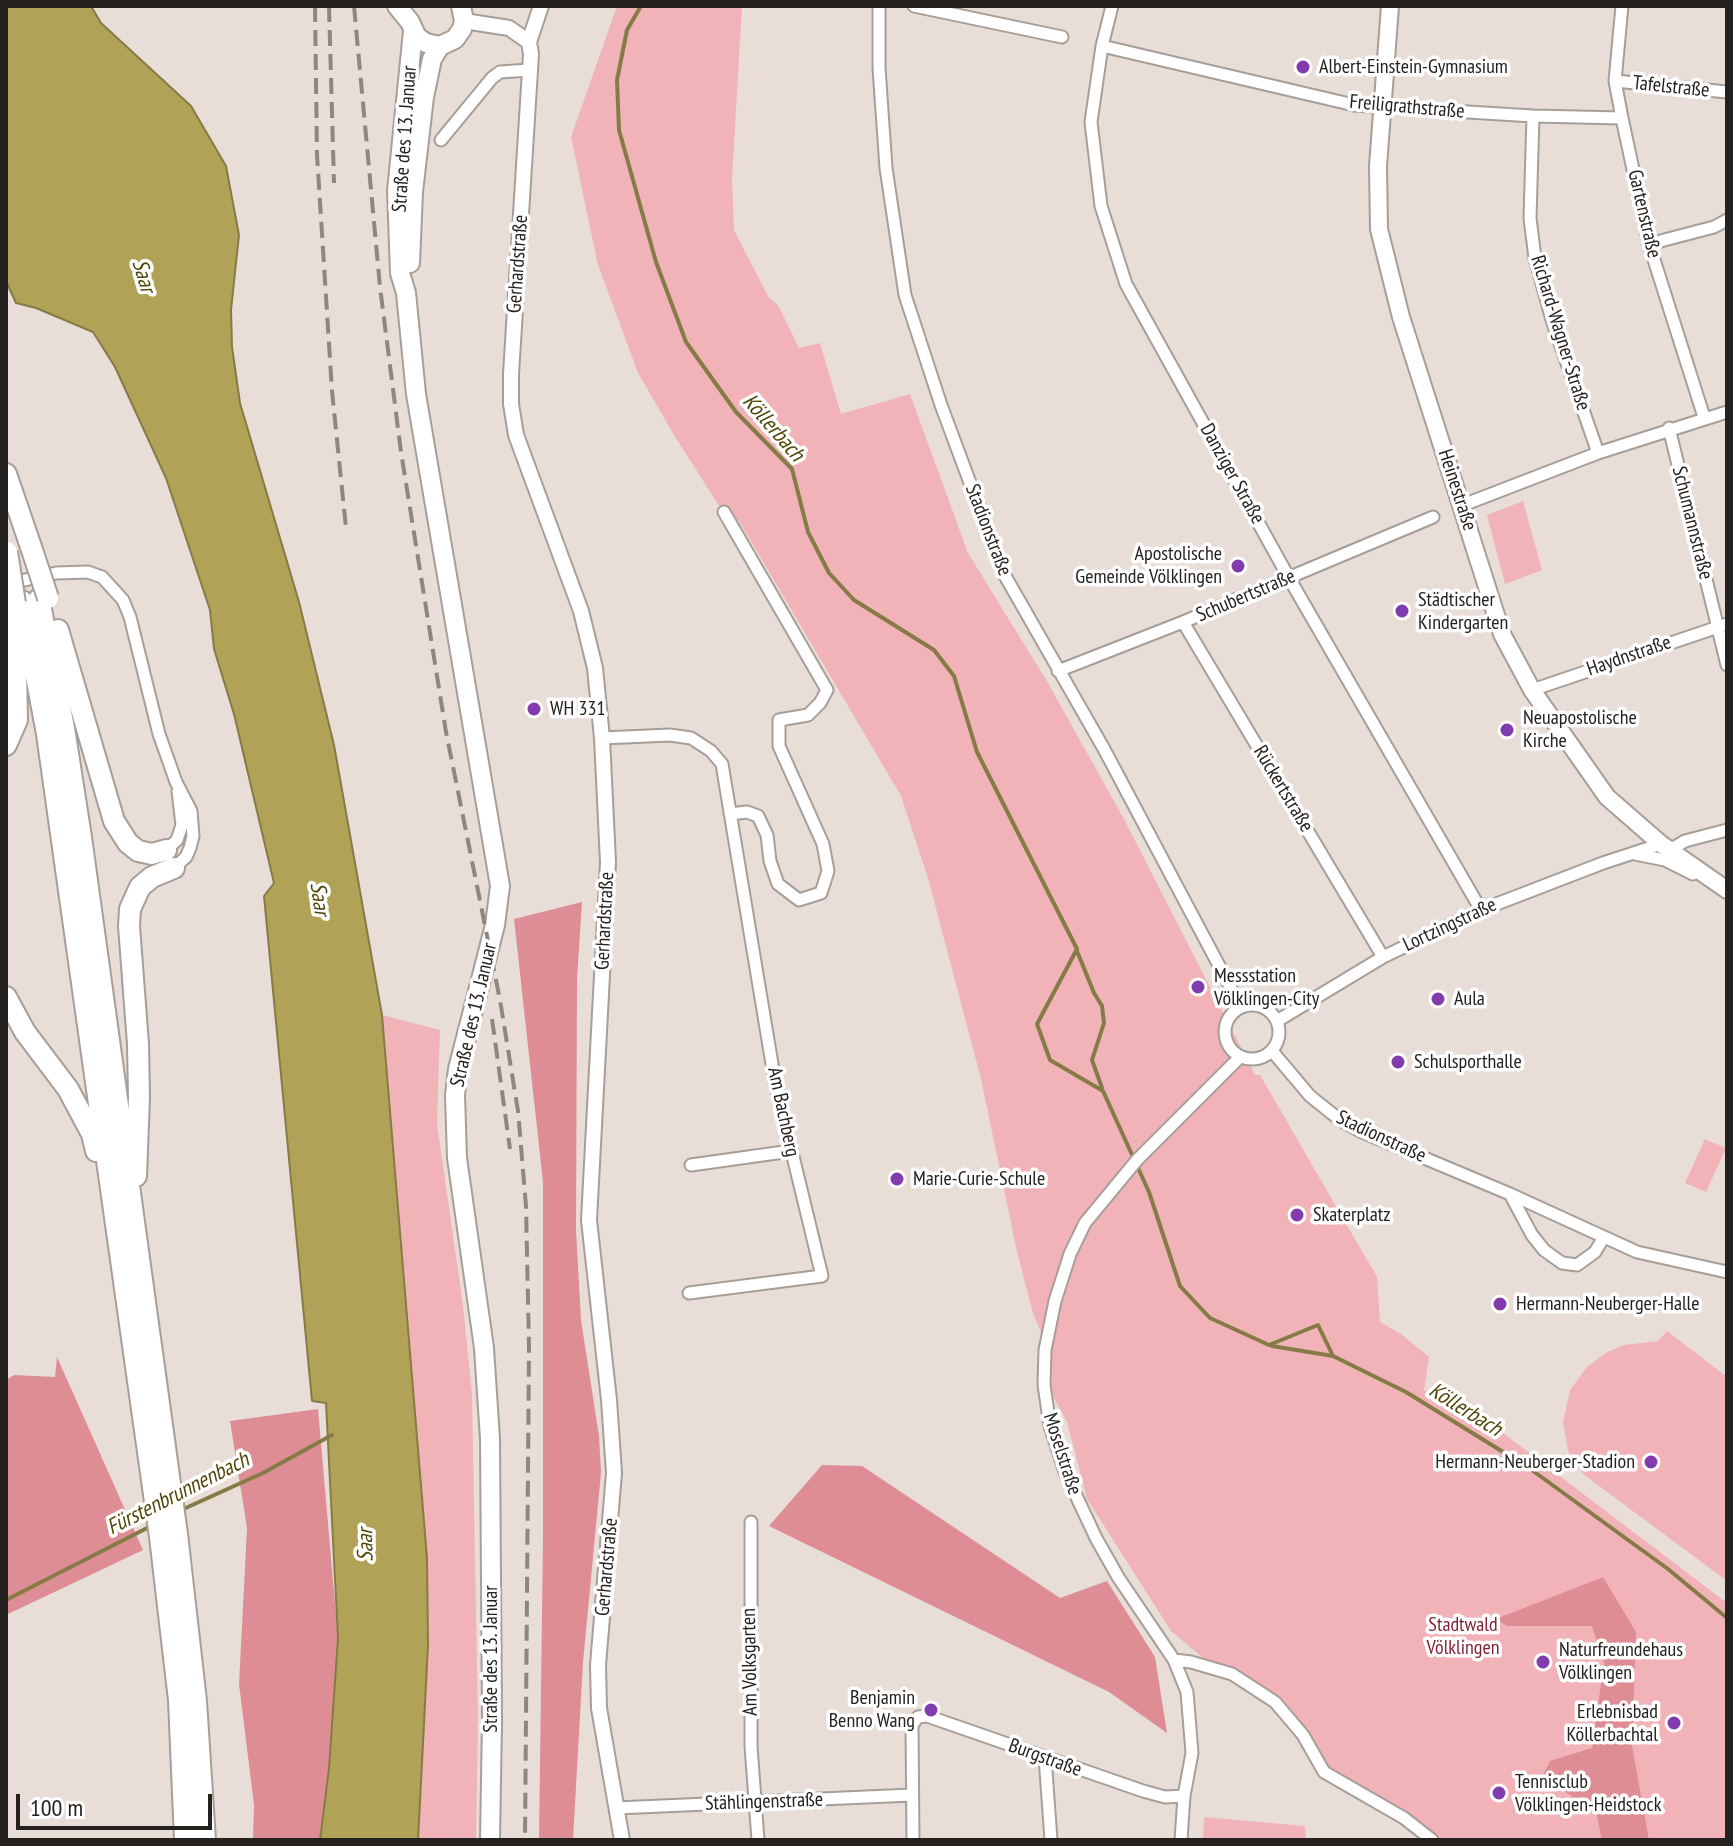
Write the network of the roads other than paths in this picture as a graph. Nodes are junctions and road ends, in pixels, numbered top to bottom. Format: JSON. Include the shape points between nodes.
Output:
{"nodes":[{"id":1,"x":397,"y":6,"type":"edge"},
{"id":2,"x":879,"y":6,"type":"edge"},
{"id":3,"x":914,"y":6,"type":"edge"},
{"id":4,"x":1112,"y":6,"type":"edge"},
{"id":5,"x":1390,"y":6,"type":"edge"},
{"id":6,"x":1622,"y":6,"type":"edge"},
{"id":7,"x":462,"y":10,"type":"edge"},
{"id":8,"x":540,"y":10,"type":"edge"},
{"id":9,"x":412,"y":20,"type":"edge"},
{"id":10,"x":1062,"y":37,"type":"dead end"},
{"id":11,"x":529,"y":42,"type":"junction"},
{"id":12,"x":440,"y":46,"type":"junction"},
{"id":13,"x":1102,"y":46,"type":"junction"},
{"id":14,"x":530,"y":70,"type":"junction"},
{"id":15,"x":1615,"y":81,"type":"junction"},
{"id":16,"x":1727,"y":92,"type":"edge"},
{"id":17,"x":1382,"y":106,"type":"junction"},
{"id":18,"x":1533,"y":116,"type":"junction"},
{"id":19,"x":1622,"y":118,"type":"junction"},
{"id":20,"x":441,"y":140,"type":"dead end"},
{"id":21,"x":1727,"y":220,"type":"edge"},
{"id":22,"x":1649,"y":244,"type":"junction"},
{"id":23,"x":406,"y":293,"type":"junction"},
{"id":24,"x":1727,"y":412,"type":"edge"},
{"id":25,"x":1704,"y":417,"type":"junction"},
{"id":26,"x":1669,"y":428,"type":"junction"},
{"id":27,"x":1598,"y":453,"type":"junction"},
{"id":28,"x":6,"y":474,"type":"edge"},
{"id":29,"x":1463,"y":505,"type":"junction"},
{"id":30,"x":724,"y":512,"type":"dead end"},
{"id":31,"x":1433,"y":517,"type":"dead end"},
{"id":32,"x":14,"y":548,"type":"edge"},
{"id":33,"x":1289,"y":578,"type":"junction"},
{"id":34,"x":6,"y":584,"type":"edge"},
{"id":35,"x":31,"y":600,"type":"junction"},
{"id":36,"x":1183,"y":622,"type":"junction"},
{"id":37,"x":1722,"y":625,"type":"edge"},
{"id":38,"x":1727,"y":665,"type":"edge"},
{"id":39,"x":1058,"y":671,"type":"junction"},
{"id":40,"x":1532,"y":690,"type":"junction"},
{"id":41,"x":602,"y":738,"type":"junction"},
{"id":42,"x":6,"y":745,"type":"edge"},
{"id":43,"x":176,"y":782,"type":"junction"},
{"id":44,"x":730,"y":814,"type":"junction"},
{"id":45,"x":1727,"y":830,"type":"edge"},
{"id":46,"x":1665,"y":847,"type":"junction"},
{"id":47,"x":1634,"y":854,"type":"junction"},
{"id":48,"x":170,"y":859,"type":"junction"},
{"id":49,"x":1727,"y":890,"type":"edge"},
{"id":50,"x":1481,"y":910,"type":"junction"},
{"id":51,"x":1383,"y":957,"type":"junction"},
{"id":52,"x":6,"y":997,"type":"edge"},
{"id":53,"x":1241,"y":1007,"type":"junction"},
{"id":54,"x":1277,"y":1021,"type":"junction"},
{"id":55,"x":1272,"y":1051,"type":"junction"},
{"id":56,"x":1240,"y":1057,"type":"junction"},
{"id":57,"x":791,"y":1151,"type":"junction"},
{"id":58,"x":691,"y":1165,"type":"dead end"},
{"id":59,"x":1510,"y":1194,"type":"junction"},
{"id":60,"x":125,"y":1226,"type":"junction"},
{"id":61,"x":1604,"y":1237,"type":"junction"},
{"id":62,"x":1727,"y":1272,"type":"edge"},
{"id":63,"x":689,"y":1293,"type":"dead end"},
{"id":64,"x":751,"y":1522,"type":"dead end"},
{"id":65,"x":168,"y":1536,"type":"junction"},
{"id":66,"x":1174,"y":1660,"type":"junction"},
{"id":67,"x":1045,"y":1757,"type":"junction"},
{"id":68,"x":912,"y":1795,"type":"junction"},
{"id":69,"x":1184,"y":1796,"type":"junction"},
{"id":70,"x":754,"y":1803,"type":"junction"},
{"id":71,"x":616,"y":1808,"type":"junction"},
{"id":72,"x":185,"y":1840,"type":"edge"},
{"id":73,"x":205,"y":1840,"type":"edge"},
{"id":74,"x":490,"y":1840,"type":"edge"},
{"id":75,"x":622,"y":1840,"type":"edge"},
{"id":76,"x":758,"y":1840,"type":"edge"},
{"id":77,"x":913,"y":1840,"type":"edge"},
{"id":78,"x":1051,"y":1840,"type":"edge"},
{"id":79,"x":1181,"y":1840,"type":"edge"},
{"id":80,"x":1432,"y":1840,"type":"edge"}],
"edges":[{"from":1,"to":9,"type":"main road"},
{"from":2,"to":39,"type":"street","name":"Stadionstraße","via":[[886,168],[905,295],[1004,574]]},
{"from":3,"to":10,"type":"street"},
{"from":4,"to":13,"type":"street","name":"Danziger Straße"},
{"from":5,"to":17,"type":"main road","name":"Heinestraße"},
{"from":6,"to":15,"type":"street","name":"Gartenstraße"},
{"from":7,"to":11,"type":"street","via":[[509,28]]},
{"from":7,"to":12,"type":"main road","via":[[455,39]]},
{"from":8,"to":11,"type":"street","name":"Gerhardstraße"},
{"from":9,"to":12,"type":"main road","via":[[426,43]]},
{"from":9,"to":23,"type":"main road","name":"Straße des 13. Januar","via":[[397,191],[400,273]]},
{"from":11,"to":14,"type":"street","name":"Gerhardstraße"},
{"from":12,"to":23,"type":"main road","name":"Straße des 13. Januar","via":[[424,97]]},
{"from":13,"to":17,"type":"street","name":"Freiligrathstraße","via":[[1354,105]]},
{"from":13,"to":33,"type":"street","name":"Danziger Straße","via":[[1091,122],[1101,206],[1126,284]]},
{"from":14,"to":20,"type":"street","via":[[500,72],[492,78]]},
{"from":14,"to":41,"type":"street","name":"Gerhardstraße","via":[[511,404],[516,435],[581,611],[595,668]]},
{"from":15,"to":16,"type":"street","name":"Tafelstraße"},
{"from":15,"to":19,"type":"street","name":"Gartenstraße"},
{"from":17,"to":18,"type":"street","name":"Freiligrathstraße"},
{"from":17,"to":29,"type":"main road","name":"Heinestraße","via":[[1379,229]]},
{"from":18,"to":19,"type":"street","name":"Freiligrathstraße"},
{"from":18,"to":27,"type":"street","name":"Richard-Wagner-Straße","via":[[1530,218],[1535,258]]},
{"from":19,"to":22,"type":"street","name":"Gartenstraße"},
{"from":21,"to":22,"type":"street"},
{"from":22,"to":25,"type":"street","name":"Gartenstraße"},
{"from":23,"to":74,"type":"main road","name":"Straße des 13. Januar","via":[[416,394],[500,886],[458,1069],[454,1109],[490,1439]]},
{"from":24,"to":25,"type":"street"},
{"from":25,"to":26,"type":"street"},
{"from":26,"to":27,"type":"street"},
{"from":26,"to":37,"type":"street","name":"Schumannstraße"},
{"from":27,"to":29,"type":"street"},
{"from":28,"to":32,"type":"highway","via":[[17,507]]},
{"from":29,"to":40,"type":"main road","name":"Heinestraße","via":[[1502,634]]},
{"from":30,"to":44,"type":"street","via":[[827,690],[808,715],[779,720],[779,746],[823,844],[828,871],[821,893],[799,900],[778,884],[758,816]]},
{"from":31,"to":33,"type":"street","name":"Schubertstraße"},
{"from":32,"to":35,"type":"highway","bridge":true},
{"from":33,"to":36,"type":"street","name":"Schubertstraße"},
{"from":33,"to":50,"type":"street","name":"Danziger Straße"},
{"from":34,"to":43,"type":"street","via":[[71,571],[102,577],[113,587],[130,617]]},
{"from":35,"to":42,"type":"highway","via":[[17,720]]},
{"from":35,"to":48,"type":"highway","via":[[114,821],[138,851]]},
{"from":35,"to":60,"type":"highway","via":[[47,734]]},
{"from":36,"to":39,"type":"street","name":"Schubertstraße"},
{"from":36,"to":51,"type":"street","name":"Rückertstraße"},
{"from":37,"to":38,"type":"street","name":"Schumannstraße"},
{"from":37,"to":40,"type":"street","name":"Haydnstraße"},
{"from":39,"to":53,"type":"street","name":"Stadionstraße"},
{"from":40,"to":46,"type":"main road","name":"Heinestraße","via":[[1607,797]]},
{"from":41,"to":44,"type":"street","name":"Am Bachberg","via":[[691,738],[722,764]]},
{"from":41,"to":71,"type":"street","name":"Gerhardstraße","via":[[608,862],[589,1220],[614,1473],[598,1665],[599,1708]]},
{"from":43,"to":48,"type":"street","via":[[182,825]]},
{"from":43,"to":48,"type":"street","via":[[191,811],[193,836],[186,857]]},
{"from":44,"to":57,"type":"street","name":"Am Bachberg"},
{"from":45,"to":46,"type":"street","name":"Lortzingstraße"},
{"from":46,"to":47,"type":"street","name":"Lortzingstraße"},
{"from":46,"to":49,"type":"main road","name":"Heinestraße"},
{"from":47,"to":49,"type":"street","via":[[1665,860]]},
{"from":47,"to":50,"type":"street","name":"Lortzingstraße"},
{"from":48,"to":60,"type":"highway","via":[[140,887],[130,909],[139,1097]]},
{"from":50,"to":51,"type":"street","name":"Lortzingstraße"},
{"from":51,"to":54,"type":"street","name":"Lortzingstraße"},
{"from":52,"to":60,"type":"highway","via":[[92,1134]]},
{"from":53,"to":54,"type":"street","via":[[1268,1010]]},
{"from":53,"to":56,"type":"street","via":[[1229,1018],[1225,1032],[1229,1047]]},
{"from":54,"to":55,"type":"street","via":[[1278,1042]]},
{"from":55,"to":56,"type":"street","via":[[1262,1058]]},
{"from":55,"to":59,"type":"street","name":"Stadionstraße","via":[[1310,1096],[1340,1120]]},
{"from":56,"to":66,"type":"street","name":"Moselstraße","via":[[1137,1160],[1085,1223],[1055,1301],[1045,1350],[1050,1426],[1065,1472],[1118,1577]]},
{"from":57,"to":58,"type":"street"},
{"from":57,"to":63,"type":"street","name":"Am Bachberg","via":[[822,1276]]},
{"from":59,"to":61,"type":"street","name":"Stadionstraße"},
{"from":59,"to":61,"type":"street","via":[[1538,1243],[1562,1263],[1577,1265]]},
{"from":60,"to":65,"type":"highway"},
{"from":61,"to":62,"type":"street","name":"Stadionstraße","via":[[1637,1252]]},
{"from":64,"to":70,"type":"street","name":"Am Volksgarten"},
{"from":65,"to":72,"type":"highway"},
{"from":65,"to":73,"type":"highway","via":[[196,1701]]},
{"from":66,"to":69,"type":"street","name":"Moselstraße","via":[[1187,1692],[1192,1730]]},
{"from":66,"to":80,"type":"street","via":[[1232,1674],[1275,1702],[1303,1735],[1324,1772]]},
{"from":67,"to":68,"type":"street","name":"Burgstraße","via":[[918,1717],[912,1725]]},
{"from":67,"to":69,"type":"street","name":"Burgstraße","via":[[1143,1791]]},
{"from":67,"to":78,"type":"street"},
{"from":68,"to":70,"type":"street","name":"Stählingenstraße"},
{"from":68,"to":77,"type":"street"},
{"from":69,"to":79,"type":"street","name":"Moselstraße"},
{"from":70,"to":71,"type":"street","name":"Stählingenstraße"},
{"from":70,"to":76,"type":"street","name":"Am Volksgarten"},
{"from":71,"to":75,"type":"street","name":"Gerhardstraße"}]}
